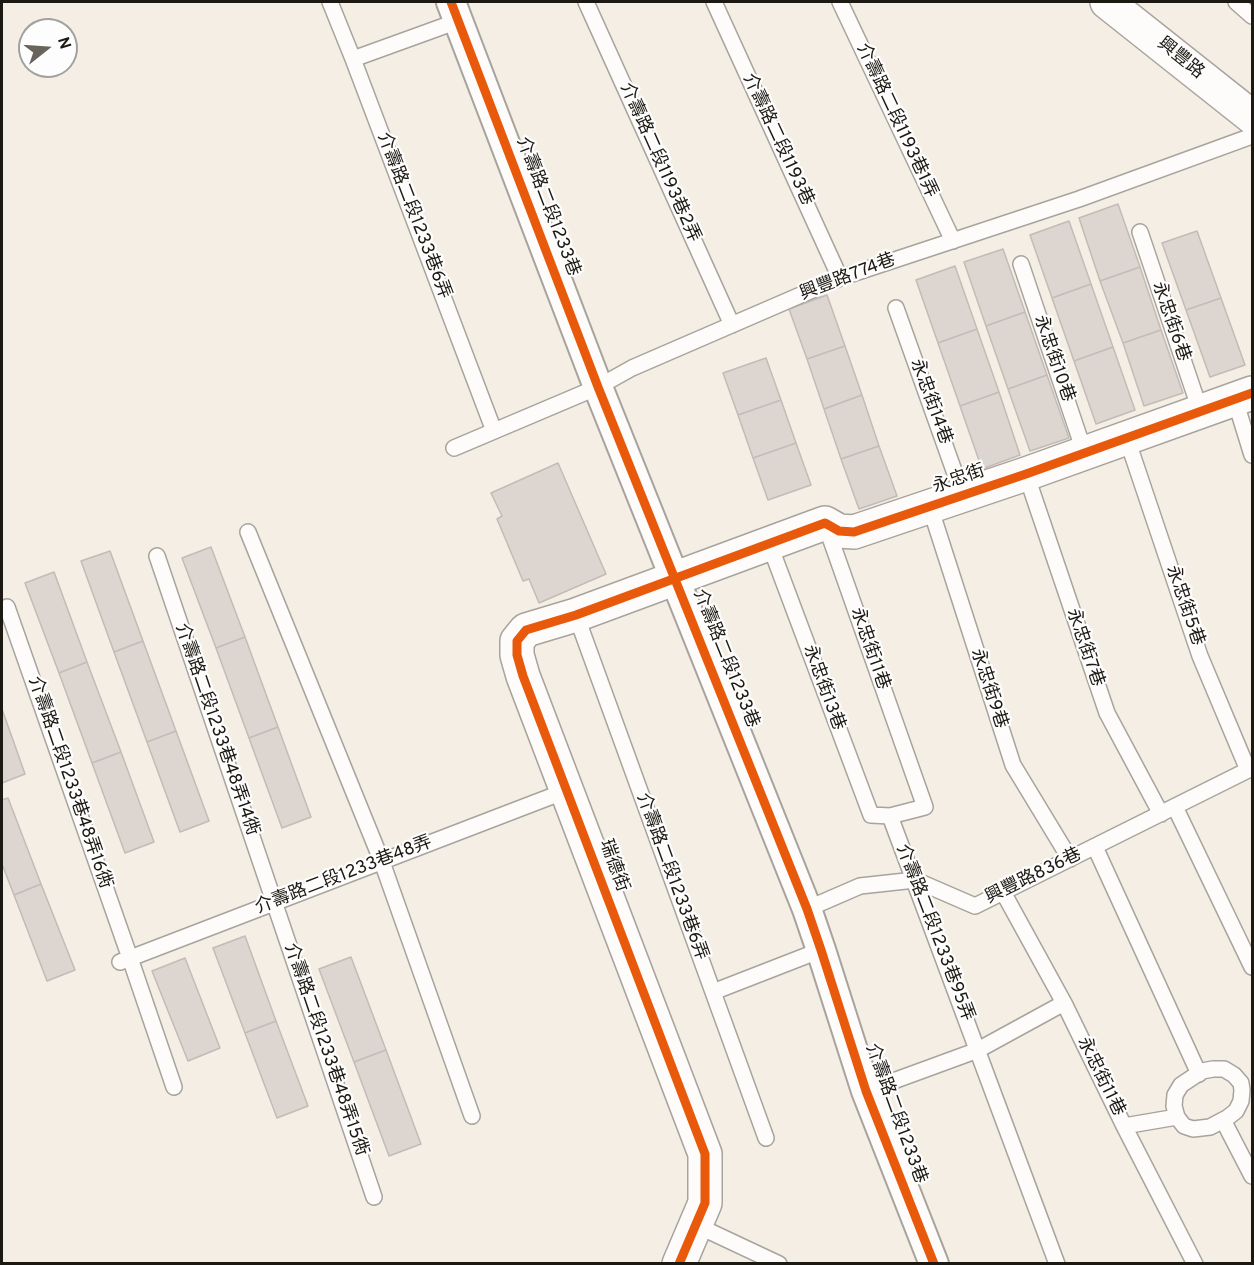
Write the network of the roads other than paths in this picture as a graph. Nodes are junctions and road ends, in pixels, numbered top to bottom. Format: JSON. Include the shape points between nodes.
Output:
{"nodes":[{"id":1,"x":330,"y":2,"type":"edge"},
{"id":2,"x":586,"y":2,"type":"edge"},
{"id":3,"x":714,"y":2,"type":"edge"},
{"id":4,"x":840,"y":2,"type":"edge"},
{"id":5,"x":1107,"y":2,"type":"edge"},
{"id":6,"x":1236,"y":2,"type":"edge"},
{"id":7,"x":455,"y":11,"type":"edge"},
{"id":8,"x":1252,"y":16,"type":"edge"},
{"id":9,"x":353,"y":59,"type":"junction"},
{"id":10,"x":1252,"y":117,"type":"edge"},
{"id":11,"x":1252,"y":136,"type":"edge"},
{"id":12,"x":1140,"y":232,"type":"dead end"},
{"id":13,"x":953,"y":241,"type":"junction"},
{"id":14,"x":1021,"y":264,"type":"dead end"},
{"id":15,"x":840,"y":278,"type":"junction"},
{"id":16,"x":896,"y":308,"type":"dead end"},
{"id":17,"x":732,"y":325,"type":"junction"},
{"id":18,"x":598,"y":387,"type":"junction"},
{"id":19,"x":1244,"y":397,"type":"edge"},
{"id":20,"x":1201,"y":412,"type":"junction"},
{"id":21,"x":494,"y":431,"type":"junction"},
{"id":22,"x":1127,"y":439,"type":"junction"},
{"id":23,"x":454,"y":448,"type":"dead end"},
{"id":24,"x":1085,"y":454,"type":"junction"},
{"id":25,"x":1252,"y":455,"type":"edge"},
{"id":26,"x":1026,"y":474,"type":"junction"},
{"id":27,"x":963,"y":496,"type":"junction"},
{"id":28,"x":930,"y":507,"type":"junction"},
{"id":29,"x":825,"y":524,"type":"junction"},
{"id":30,"x":248,"y":532,"type":"dead end"},
{"id":31,"x":769,"y":543,"type":"junction"},
{"id":32,"x":157,"y":556,"type":"dead end"},
{"id":33,"x":675,"y":578,"type":"junction"},
{"id":34,"x":7,"y":607,"type":"dead end"},
{"id":35,"x":576,"y":615,"type":"junction"},
{"id":36,"x":1250,"y":769,"type":"edge"},
{"id":37,"x":568,"y":790,"type":"junction"},
{"id":38,"x":1175,"y":807,"type":"junction"},
{"id":39,"x":1161,"y":814,"type":"junction"},
{"id":40,"x":890,"y":816,"type":"junction"},
{"id":41,"x":1095,"y":847,"type":"junction"},
{"id":42,"x":1070,"y":859,"type":"junction"},
{"id":43,"x":382,"y":861,"type":"junction"},
{"id":44,"x":915,"y":880,"type":"junction"},
{"id":45,"x":1003,"y":892,"type":"junction"},
{"id":46,"x":276,"y":903,"type":"junction"},
{"id":47,"x":807,"y":909,"type":"junction"},
{"id":48,"x":821,"y":950,"type":"junction"},
{"id":49,"x":125,"y":960,"type":"junction"},
{"id":50,"x":1252,"y":967,"type":"edge"},
{"id":51,"x":713,"y":992,"type":"junction"},
{"id":52,"x":1064,"y":1003,"type":"junction"},
{"id":53,"x":978,"y":1050,"type":"junction"},
{"id":54,"x":1199,"y":1074,"type":"junction"},
{"id":55,"x":1247,"y":1081,"type":"edge"},
{"id":56,"x":174,"y":1087,"type":"dead end"},
{"id":57,"x":866,"y":1091,"type":"junction"},
{"id":58,"x":472,"y":1116,"type":"dead end"},
{"id":59,"x":1177,"y":1117,"type":"junction"},
{"id":60,"x":1223,"y":1120,"type":"junction"},
{"id":61,"x":1124,"y":1126,"type":"junction"},
{"id":62,"x":766,"y":1138,"type":"dead end"},
{"id":63,"x":1252,"y":1176,"type":"edge"},
{"id":64,"x":374,"y":1197,"type":"dead end"},
{"id":65,"x":696,"y":1225,"type":"junction"},
{"id":66,"x":679,"y":1263,"type":"edge"},
{"id":67,"x":779,"y":1263,"type":"edge"},
{"id":68,"x":934,"y":1263,"type":"edge"},
{"id":69,"x":1057,"y":1263,"type":"edge"},
{"id":70,"x":1195,"y":1263,"type":"edge"}],
"edges":[{"from":1,"to":9,"type":"lane","name":"介壽路二段1233巷6弄"},
{"from":2,"to":17,"type":"lane","name":"介壽路二段1193巷2弄"},
{"from":3,"to":15,"type":"lane","name":"介壽路二段1193巷"},
{"from":4,"to":13,"type":"lane","name":"介壽路二段1193巷1弄"},
{"from":5,"to":10,"type":"street","name":"興豐路"},
{"from":6,"to":8,"type":"lane"},
{"from":7,"to":9,"type":"lane"},
{"from":7,"to":18,"type":"street","name":"介壽路二段1233巷"},
{"from":9,"to":21,"type":"lane","name":"介壽路二段1233巷6弄"},
{"from":11,"to":13,"type":"lane","name":"興豐路774巷"},
{"from":12,"to":20,"type":"lane","name":"永忠街6巷"},
{"from":13,"to":15,"type":"lane","name":"興豐路774巷"},
{"from":14,"to":24,"type":"lane","name":"永忠街10巷"},
{"from":15,"to":17,"type":"lane","name":"興豐路774巷"},
{"from":16,"to":27,"type":"lane","name":"永忠街14巷"},
{"from":17,"to":18,"type":"lane","name":"興豐路774巷"},
{"from":18,"to":21,"type":"lane","name":"興豐路774巷"},
{"from":18,"to":33,"type":"street","name":"介壽路二段1233巷"},
{"from":19,"to":20,"type":"street","name":"永忠街"},
{"from":19,"to":25,"type":"lane"},
{"from":20,"to":22,"type":"street","name":"永忠街"},
{"from":21,"to":23,"type":"lane","name":"興豐路774巷"},
{"from":22,"to":24,"type":"street","name":"永忠街"},
{"from":22,"to":36,"type":"lane","name":"永忠街5巷","via":[[1200,656]]},
{"from":24,"to":26,"type":"street","name":"永忠街"},
{"from":26,"to":27,"type":"street","name":"永忠街"},
{"from":26,"to":39,"type":"lane","name":"永忠街7巷","via":[[1107,713]]},
{"from":27,"to":28,"type":"street","name":"永忠街"},
{"from":28,"to":29,"type":"street","name":"永忠街","via":[[854,532],[838,531]]},
{"from":28,"to":42,"type":"lane","name":"永忠街9巷","via":[[1012,765]]},
{"from":29,"to":31,"type":"street"},
{"from":29,"to":40,"type":"lane","name":"永忠街11巷","via":[[925,807]]},
{"from":30,"to":43,"type":"lane"},
{"from":31,"to":33,"type":"street"},
{"from":31,"to":40,"type":"lane","name":"永忠街13巷","via":[[871,815]]},
{"from":32,"to":46,"type":"lane","name":"介壽路二段1233巷48弄14衖"},
{"from":33,"to":35,"type":"street","name":"瑞德街"},
{"from":33,"to":47,"type":"street","name":"介壽路二段1233巷"},
{"from":34,"to":49,"type":"lane","name":"介壽路二段1233巷48弄16衖"},
{"from":35,"to":37,"type":"street","name":"瑞德街","via":[[526,630],[517,641],[524,676]]},
{"from":35,"to":51,"type":"lane","name":"介壽路二段1233巷6弄"},
{"from":36,"to":38,"type":"lane","name":"興豐路836巷"},
{"from":37,"to":43,"type":"lane","name":"介壽路二段1233巷48弄"},
{"from":37,"to":65,"type":"street","name":"瑞德街","via":[[705,1154],[705,1203]]},
{"from":38,"to":39,"type":"lane","name":"興豐路836巷"},
{"from":38,"to":50,"type":"lane"},
{"from":39,"to":41,"type":"lane","name":"興豐路836巷"},
{"from":40,"to":44,"type":"lane","name":"介壽路二段1233巷95弄"},
{"from":41,"to":42,"type":"lane","name":"興豐路836巷"},
{"from":41,"to":54,"type":"lane"},
{"from":42,"to":45,"type":"lane","name":"興豐路836巷"},
{"from":43,"to":46,"type":"lane","name":"介壽路二段1233巷48弄"},
{"from":43,"to":58,"type":"lane"},
{"from":44,"to":45,"type":"lane","name":"興豐路836巷","via":[[975,906]]},
{"from":44,"to":47,"type":"lane","name":"興豐路836巷","via":[[860,886]]},
{"from":44,"to":53,"type":"lane","name":"介壽路二段1233巷95弄"},
{"from":45,"to":52,"type":"lane","name":"永忠街11巷"},
{"from":46,"to":49,"type":"lane","name":"介壽路二段1233巷48弄"},
{"from":46,"to":64,"type":"lane","name":"介壽路二段1233巷48弄15衖"},
{"from":47,"to":48,"type":"street","name":"介壽路二段1233巷"},
{"from":48,"to":51,"type":"lane"},
{"from":48,"to":57,"type":"street","name":"介壽路二段1233巷"},
{"from":49,"to":56,"type":"lane","name":"介壽路二段1233巷48弄16衖"},
{"from":51,"to":62,"type":"lane","name":"介壽路二段1233巷6弄"},
{"from":52,"to":53,"type":"lane"},
{"from":52,"to":61,"type":"lane","name":"永忠街11巷"},
{"from":53,"to":57,"type":"lane"},
{"from":53,"to":69,"type":"lane","name":"介壽路二段1233巷95弄"},
{"from":54,"to":55,"type":"lane","via":[[1213,1068]]},
{"from":54,"to":59,"type":"lane","via":[[1180,1086],[1175,1095]]},
{"from":55,"to":60,"type":"lane","via":[[1236,1111]]},
{"from":57,"to":68,"type":"street","name":"介壽路二段1233巷"},
{"from":59,"to":60,"type":"lane","via":[[1193,1129]]},
{"from":59,"to":61,"type":"lane"},
{"from":60,"to":63,"type":"lane"},
{"from":61,"to":70,"type":"lane","name":"永忠街11巷"},
{"from":65,"to":66,"type":"street","name":"瑞德街"},
{"from":65,"to":67,"type":"lane"}]}
